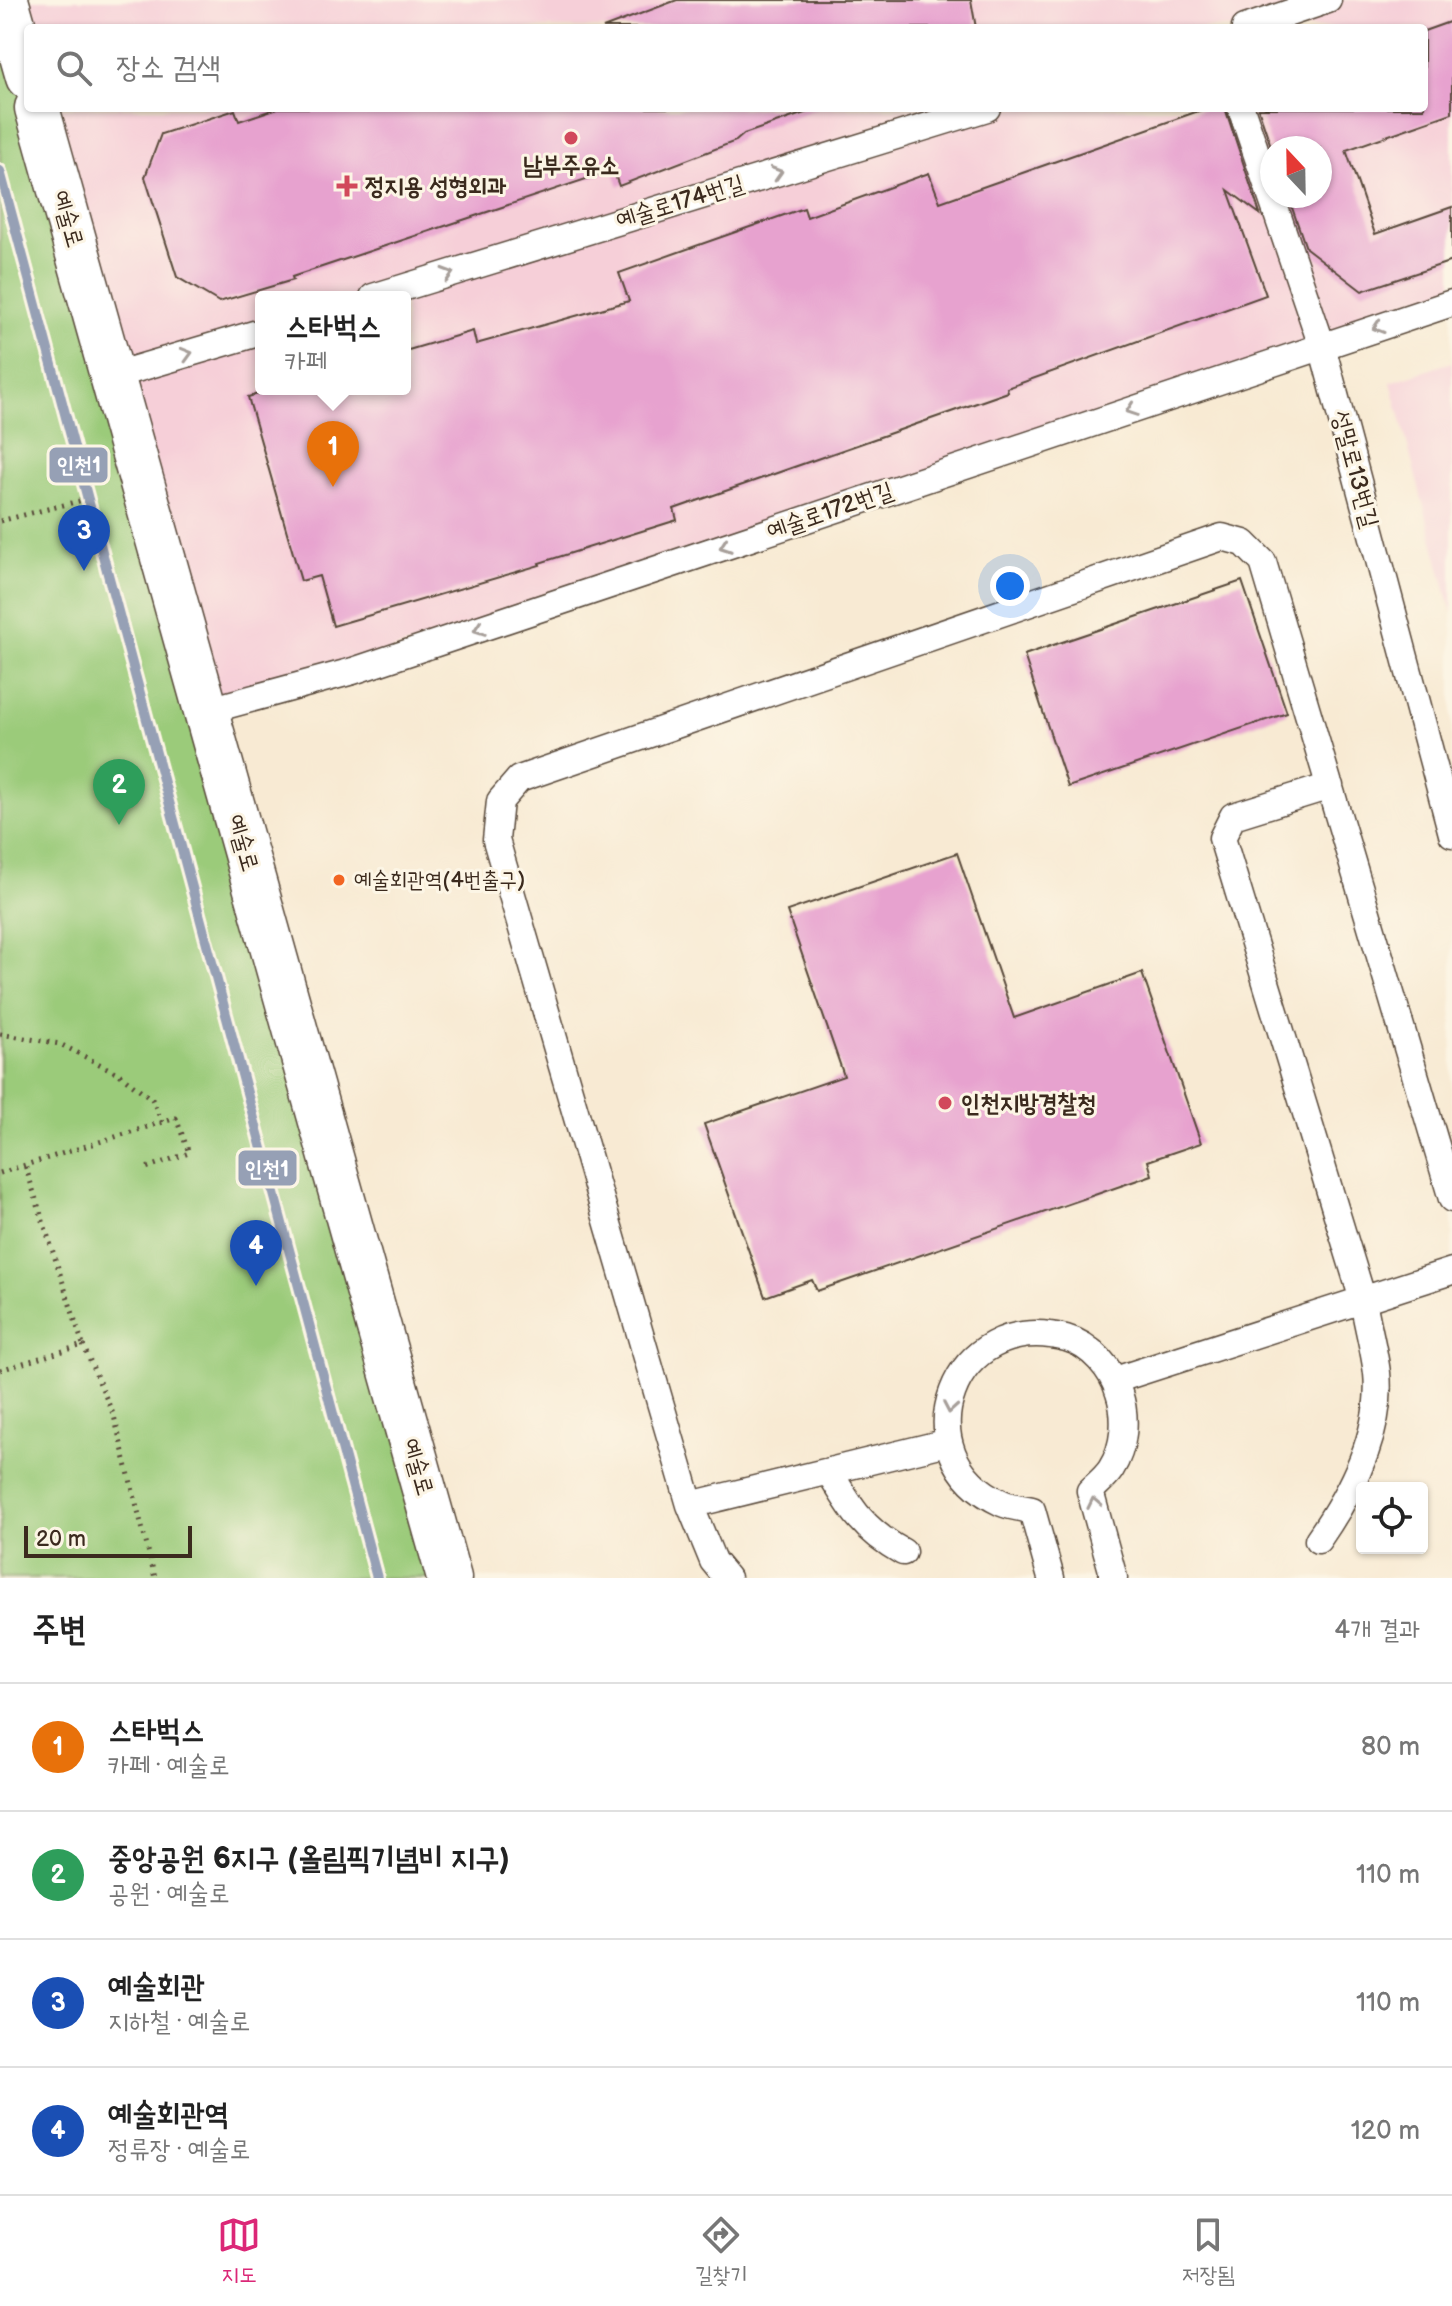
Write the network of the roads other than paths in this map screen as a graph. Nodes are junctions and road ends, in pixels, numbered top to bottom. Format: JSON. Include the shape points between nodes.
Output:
{"nodes":[{"id":1,"x":6,"y":0,"type":"edge"},
{"id":2,"x":1328,"y":0,"type":"edge"},
{"id":3,"x":1257,"y":24,"type":"edge"},
{"id":4,"x":24,"y":63,"type":"edge"},
{"id":5,"x":38,"y":112,"type":"edge"},
{"id":6,"x":974,"y":112,"type":"edge"},
{"id":7,"x":1242,"y":112,"type":"edge"},
{"id":8,"x":392,"y":291,"type":"edge"},
{"id":9,"x":1452,"y":303,"type":"edge"},
{"id":10,"x":255,"y":334,"type":"edge"},
{"id":11,"x":1322,"y":346,"type":"junction"},
{"id":12,"x":112,"y":376,"type":"junction"},
{"id":13,"x":206,"y":711,"type":"junction"},
{"id":14,"x":1330,"y":786,"type":"junction"},
{"id":15,"x":1452,"y":834,"type":"edge"},
{"id":16,"x":1452,"y":1199,"type":"edge"},
{"id":17,"x":1452,"y":1271,"type":"edge"},
{"id":18,"x":1363,"y":1300,"type":"junction"},
{"id":19,"x":1115,"y":1380,"type":"junction"},
{"id":20,"x":948,"y":1442,"type":"junction"},
{"id":21,"x":829,"y":1471,"type":"junction"},
{"id":22,"x":690,"y":1505,"type":"junction"},
{"id":23,"x":1318,"y":1540,"type":"dead end"},
{"id":24,"x":903,"y":1552,"type":"dead end"},
{"id":25,"x":449,"y":1578,"type":"edge"},
{"id":26,"x":727,"y":1578,"type":"edge"},
{"id":27,"x":1051,"y":1578,"type":"edge"},
{"id":28,"x":1114,"y":1578,"type":"edge"}],
"edges":[{"from":1,"to":4,"type":"main road"},
{"from":2,"to":3,"type":"lane"},
{"from":5,"to":12,"type":"main road","name":"예술로"},
{"from":8,"to":6,"type":"lane","name":"예술로174번길","one_way":true},
{"from":7,"to":11,"type":"lane","name":"성말로13번길"},
{"from":9,"to":11,"type":"lane","name":"예술로172번길","one_way":true},
{"from":12,"to":10,"type":"lane","one_way":true},
{"from":11,"to":13,"type":"lane","name":"예술로172번길","one_way":true,"via":[[353,671]]},
{"from":11,"to":15,"type":"lane","name":"성말로13번길"},
{"from":12,"to":13,"type":"main road","name":"예술로"},
{"from":13,"to":25,"type":"main road","name":"예술로"},
{"from":14,"to":16,"type":"lane"},
{"from":14,"to":18,"type":"lane","via":[[1233,816],[1222,838]]},
{"from":14,"to":22,"type":"lane","via":[[1263,562],[1244,543],[1222,537],[519,779],[500,801],[496,840]]},
{"from":17,"to":18,"type":"lane"},
{"from":18,"to":19,"type":"lane"},
{"from":18,"to":23,"type":"lane","via":[[1377,1375],[1373,1426],[1340,1509]]},
{"from":19,"to":20,"type":"lane","one_way":true,"via":[[1097,1355],[1073,1340],[1046,1333],[1017,1334],[991,1345],[969,1363],[954,1387]]},
{"from":28,"to":19,"type":"lane","one_way":true,"via":[[1090,1491],[1111,1469],[1123,1440],[1125,1409]]},
{"from":20,"to":21,"type":"lane"},
{"from":20,"to":27,"type":"lane","via":[[980,1490],[1004,1504],[1032,1510]]},
{"from":21,"to":22,"type":"lane"},
{"from":21,"to":24,"type":"lane","via":[[853,1512]]},
{"from":22,"to":26,"type":"lane","via":[[713,1561]]}]}
